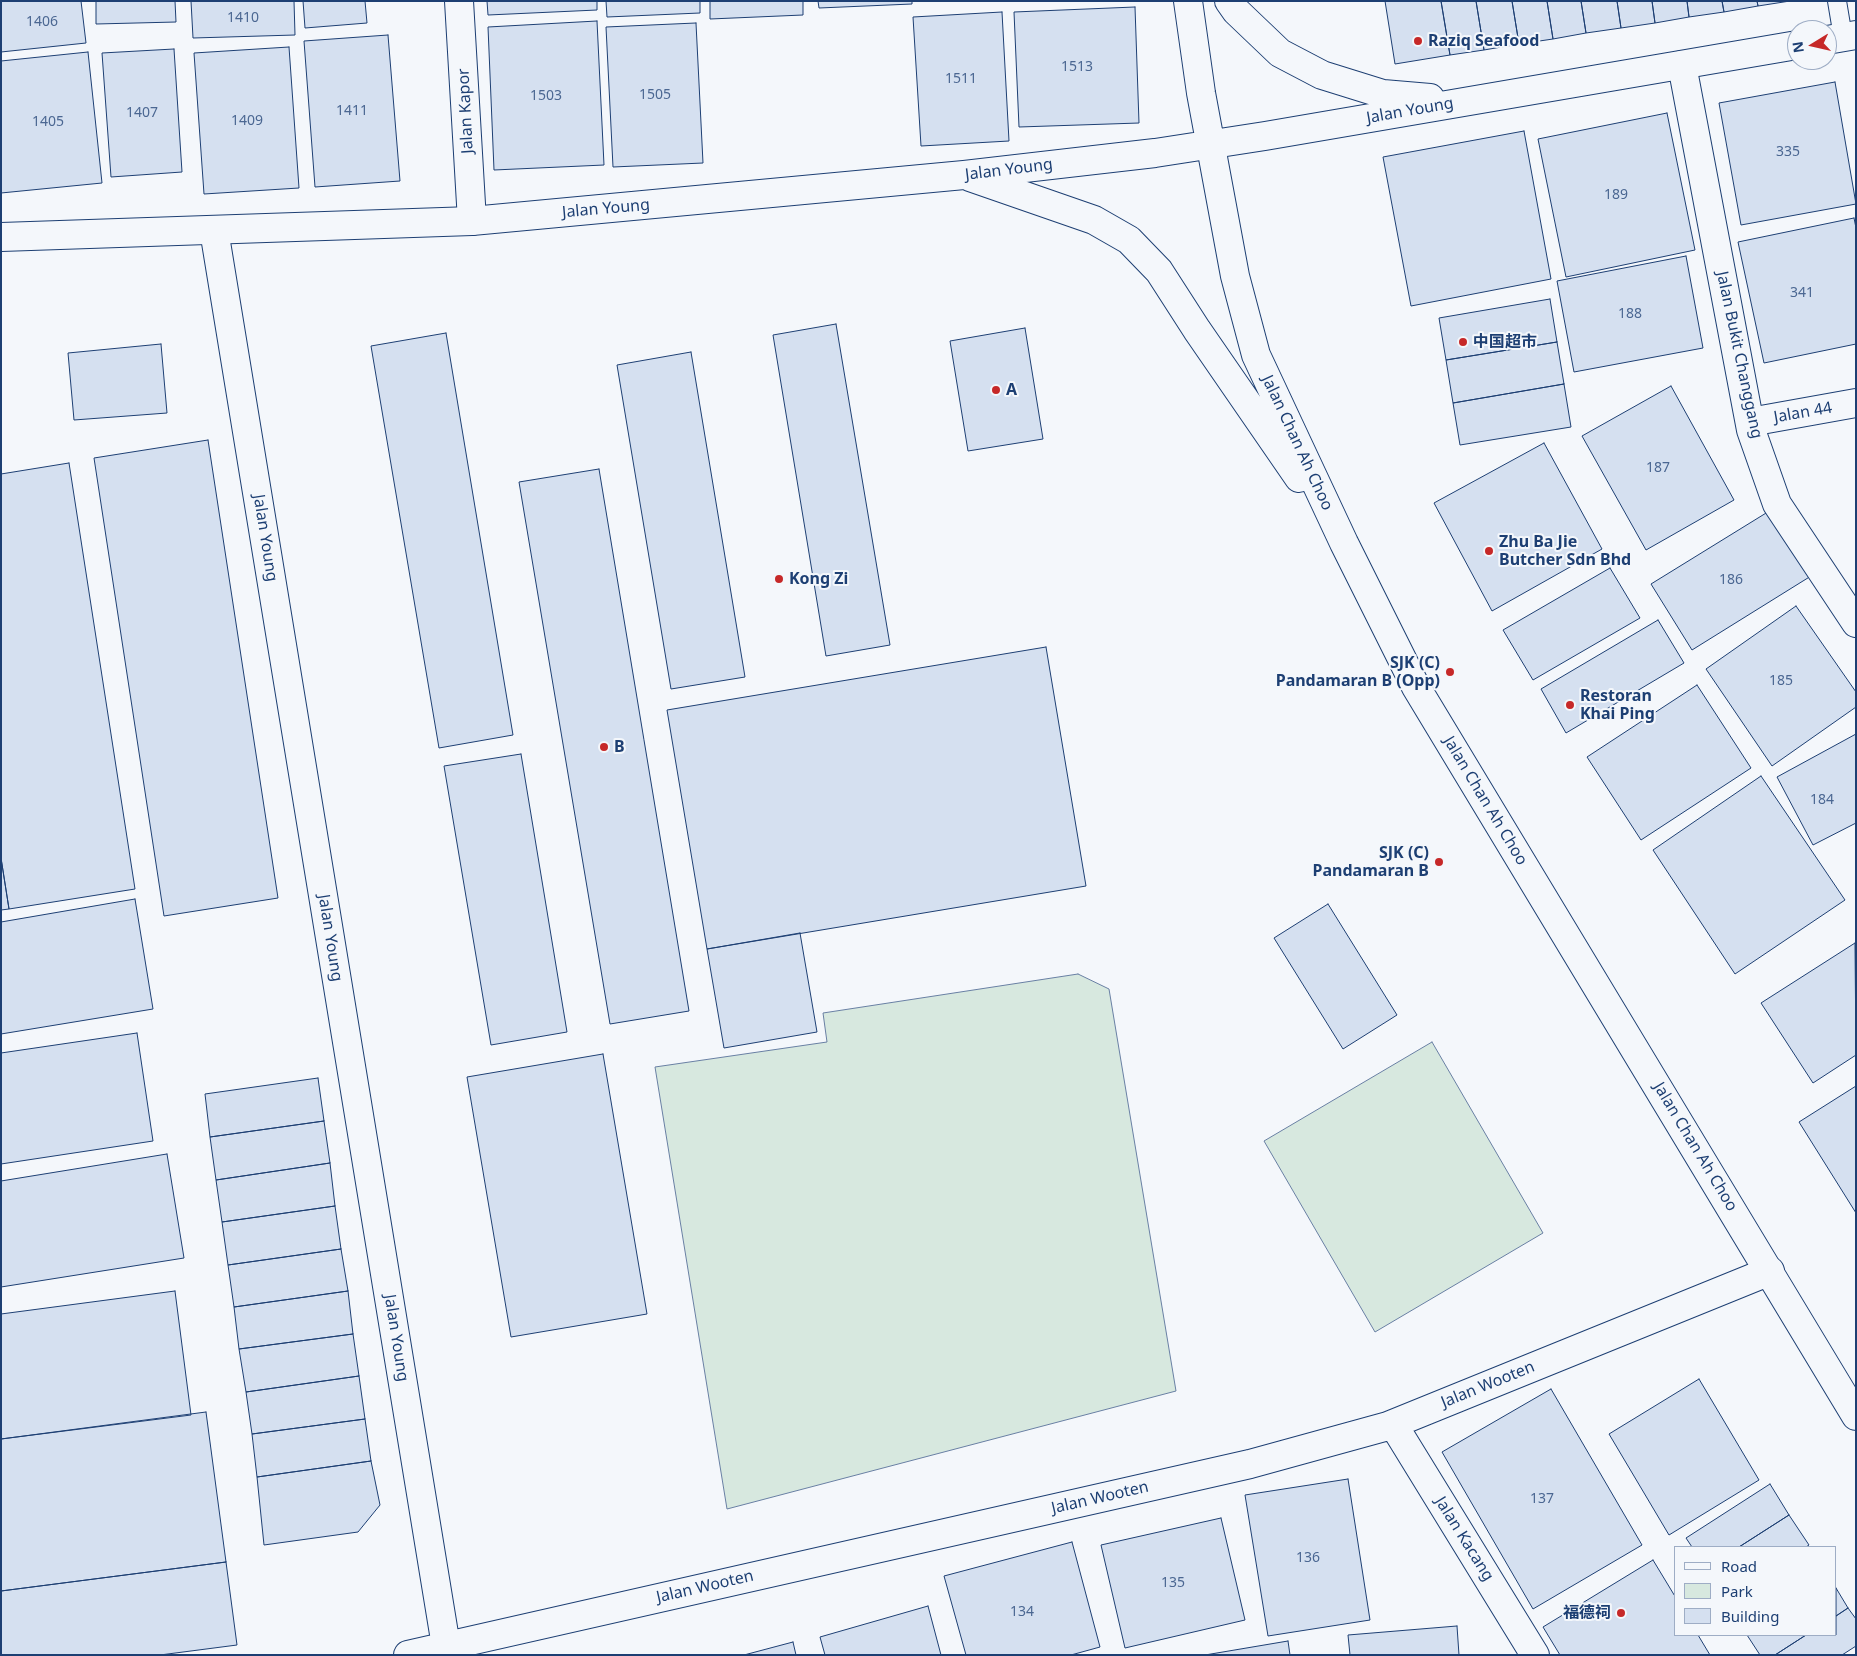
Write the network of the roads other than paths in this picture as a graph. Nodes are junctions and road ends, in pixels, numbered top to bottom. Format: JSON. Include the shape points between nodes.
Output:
{"nodes":[{"id":1,"x":459,"y":1,"type":"edge"},
{"id":2,"x":1188,"y":1,"type":"edge"},
{"id":3,"x":1229,"y":1,"type":"edge"},
{"id":4,"x":1837,"y":1,"type":"edge"},
{"id":5,"x":1842,"y":37,"type":"edge"},
{"id":6,"x":1787,"y":47,"type":"edge"},
{"id":7,"x":1682,"y":65,"type":"junction"},
{"id":8,"x":1467,"y":101,"type":"junction"},
{"id":9,"x":1211,"y":144,"type":"junction"},
{"id":10,"x":964,"y":175,"type":"junction"},
{"id":11,"x":472,"y":221,"type":"junction"},
{"id":12,"x":214,"y":230,"type":"junction"},
{"id":13,"x":1,"y":237,"type":"edge"},
{"id":14,"x":1856,"y":403,"type":"edge"},
{"id":15,"x":1750,"y":422,"type":"junction"},
{"id":16,"x":1344,"y":543,"type":"junction"},
{"id":17,"x":1856,"y":623,"type":"edge"},
{"id":18,"x":1770,"y":1271,"type":"junction"},
{"id":19,"x":1856,"y":1416,"type":"edge"},
{"id":20,"x":1392,"y":1424,"type":"junction"},
{"id":21,"x":517,"y":1629,"type":"junction"},
{"id":22,"x":446,"y":1646,"type":"junction"},
{"id":23,"x":408,"y":1655,"type":"edge"},
{"id":24,"x":508,"y":1655,"type":"edge"},
{"id":25,"x":1535,"y":1655,"type":"edge"}],
"edges":[{"from":1,"to":11,"type":"street","name":"Jalan Kapor"},
{"from":2,"to":9,"type":"street","name":"Jalan Chan Ah Choo"},
{"from":3,"to":8,"type":"street","via":[[1280,53],[1322,75],[1383,94]]},
{"from":4,"to":5,"type":"lane"},
{"from":6,"to":7,"type":"street","name":"Jalan Young"},
{"from":7,"to":8,"type":"street","name":"Jalan Young"},
{"from":7,"to":15,"type":"street","name":"Jalan Bukit Changgang"},
{"from":8,"to":9,"type":"street","name":"Jalan Young"},
{"from":9,"to":10,"type":"street","name":"Jalan Young"},
{"from":9,"to":16,"type":"street","name":"Jalan Chan Ah Choo","via":[[1235,276],[1256,355]]},
{"from":10,"to":11,"type":"street","name":"Jalan Young"},
{"from":10,"to":16,"type":"street","via":[[1094,220],[1129,240],[1159,271]]},
{"from":11,"to":12,"type":"street","name":"Jalan Young"},
{"from":12,"to":13,"type":"street","name":"Jalan Young"},
{"from":12,"to":22,"type":"street","name":"Jalan Young"},
{"from":14,"to":15,"type":"street","name":"Jalan 44"},
{"from":15,"to":17,"type":"street","name":"Jalan Bukit Changgang","via":[[1777,504]]},
{"from":16,"to":18,"type":"street","name":"Jalan Chan Ah Choo","via":[[1416,688]]},
{"from":18,"to":19,"type":"street","name":"Jalan Chan Ah Choo"},
{"from":18,"to":20,"type":"street","name":"Jalan Wooten"},
{"from":20,"to":21,"type":"street","name":"Jalan Wooten","via":[[1250,1464]]},
{"from":20,"to":25,"type":"street","name":"Jalan Kacang"},
{"from":21,"to":22,"type":"street","name":"Jalan Wooten"},
{"from":21,"to":24,"type":"street"},
{"from":22,"to":23,"type":"street","name":"Jalan Wooten"}]}
